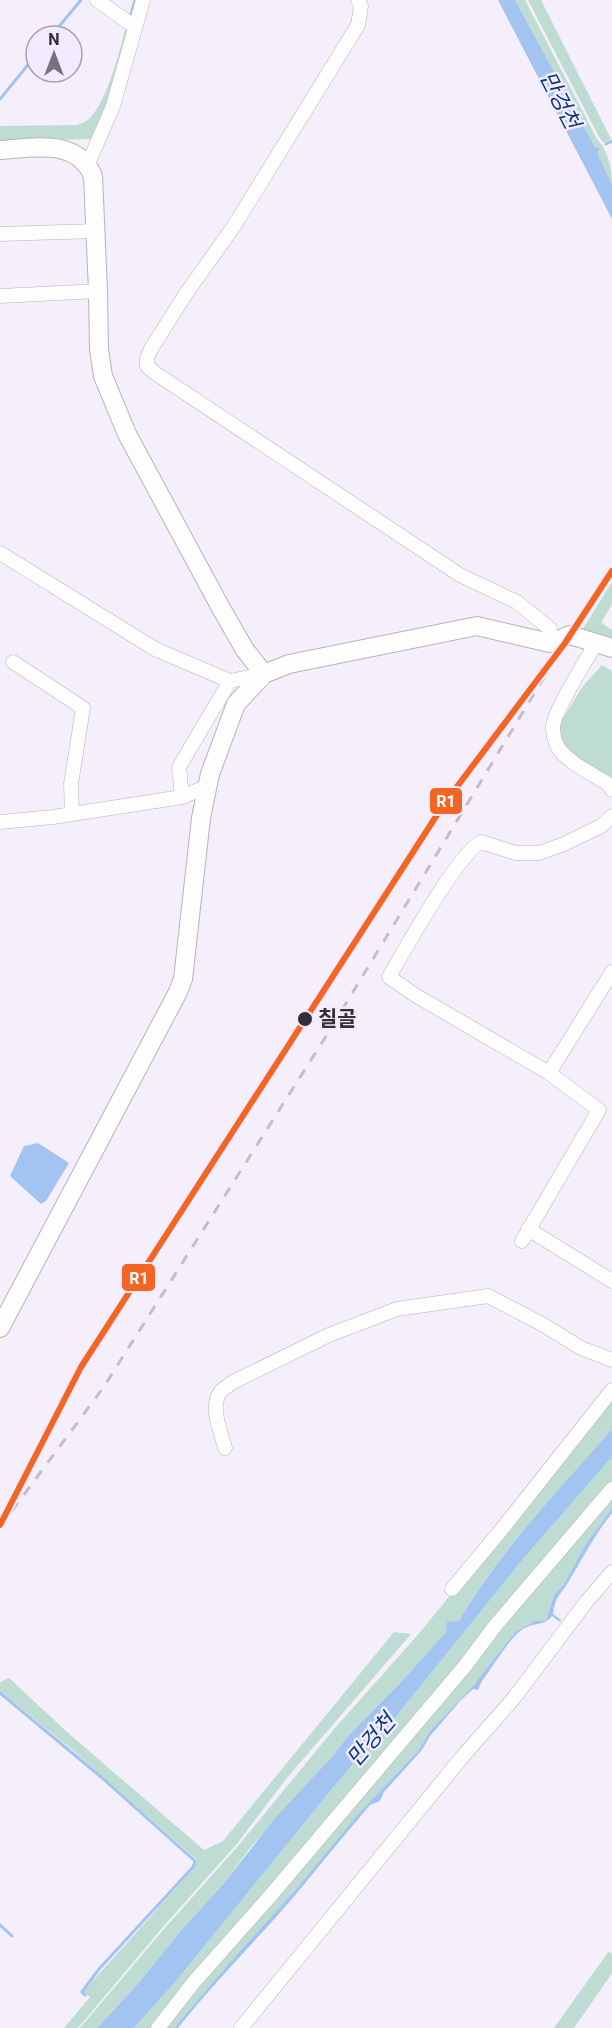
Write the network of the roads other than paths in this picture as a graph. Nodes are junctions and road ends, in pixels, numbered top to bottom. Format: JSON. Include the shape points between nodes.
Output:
{"nodes":[{"id":1,"x":97,"y":0,"type":"edge"},
{"id":2,"x":142,"y":0,"type":"edge"},
{"id":3,"x":358,"y":0,"type":"edge"},
{"id":4,"x":135,"y":27,"type":"junction"},
{"id":5,"x":0,"y":150,"type":"edge"},
{"id":6,"x":88,"y":164,"type":"junction"},
{"id":7,"x":96,"y":231,"type":"junction"},
{"id":8,"x":0,"y":234,"type":"edge"},
{"id":9,"x":98,"y":291,"type":"junction"},
{"id":10,"x":0,"y":296,"type":"edge"},
{"id":11,"x":0,"y":553,"type":"edge"},
{"id":12,"x":550,"y":629,"type":"dead end"},
{"id":13,"x":604,"y":646,"type":"edge"},
{"id":14,"x":14,"y":662,"type":"dead end"},
{"id":15,"x":264,"y":674,"type":"junction"},
{"id":16,"x":230,"y":681,"type":"junction"},
{"id":17,"x":208,"y":786,"type":"junction"},
{"id":18,"x":612,"y":790,"type":"edge"},
{"id":19,"x":182,"y":797,"type":"junction"},
{"id":20,"x":72,"y":814,"type":"junction"},
{"id":21,"x":612,"y":816,"type":"edge"},
{"id":22,"x":0,"y":822,"type":"edge"},
{"id":23,"x":612,"y":972,"type":"edge"},
{"id":24,"x":549,"y":1073,"type":"junction"},
{"id":25,"x":612,"y":1281,"type":"edge"},
{"id":26,"x":0,"y":1328,"type":"edge"},
{"id":27,"x":612,"y":1360,"type":"edge"},
{"id":28,"x":612,"y":1390,"type":"edge"},
{"id":29,"x":225,"y":1448,"type":"dead end"},
{"id":30,"x":612,"y":1489,"type":"edge"},
{"id":31,"x":612,"y":1572,"type":"edge"},
{"id":32,"x":452,"y":1589,"type":"dead end"},
{"id":33,"x":158,"y":2028,"type":"edge"},
{"id":34,"x":241,"y":2028,"type":"edge"}],
"edges":[{"from":1,"to":4,"type":"street"},
{"from":2,"to":4,"type":"street"},
{"from":3,"to":12,"type":"street","via":[[358,25],[234,226],[151,349],[147,366],[460,575],[517,602]]},
{"from":4,"to":6,"type":"street","via":[[113,106]]},
{"from":5,"to":6,"type":"street","via":[[65,149]]},
{"from":6,"to":7,"type":"street","via":[[93,176]]},
{"from":7,"to":8,"type":"street"},
{"from":7,"to":9,"type":"street"},
{"from":9,"to":10,"type":"street"},
{"from":9,"to":15,"type":"street","via":[[100,363],[127,434],[222,610]]},
{"from":11,"to":16,"type":"street","via":[[155,649]]},
{"from":13,"to":15,"type":"street","via":[[570,635],[550,643],[477,626],[290,664]]},
{"from":13,"to":18,"type":"street","via":[[557,712],[553,726],[554,737],[568,759],[609,784]]},
{"from":14,"to":20,"type":"street","via":[[83,708],[71,784]]},
{"from":15,"to":16,"type":"street"},
{"from":15,"to":17,"type":"street","via":[[236,704]]},
{"from":16,"to":19,"type":"street","via":[[179,767]]},
{"from":17,"to":19,"type":"street"},
{"from":17,"to":26,"type":"street","via":[[183,979]]},
{"from":19,"to":20,"type":"street"},
{"from":20,"to":22,"type":"street"},
{"from":21,"to":24,"type":"street","via":[[601,826],[539,853],[516,853],[481,842],[473,846],[389,977]]},
{"from":23,"to":24,"type":"street"},
{"from":24,"to":25,"type":"street","via":[[599,1110],[525,1235]]},
{"from":27,"to":29,"type":"street","via":[[581,1348],[488,1296],[398,1309],[329,1335],[232,1382],[221,1391],[215,1408]]},
{"from":28,"to":32,"type":"street"},
{"from":30,"to":33,"type":"street"},
{"from":31,"to":34,"type":"street","via":[[514,1698]]}]}
